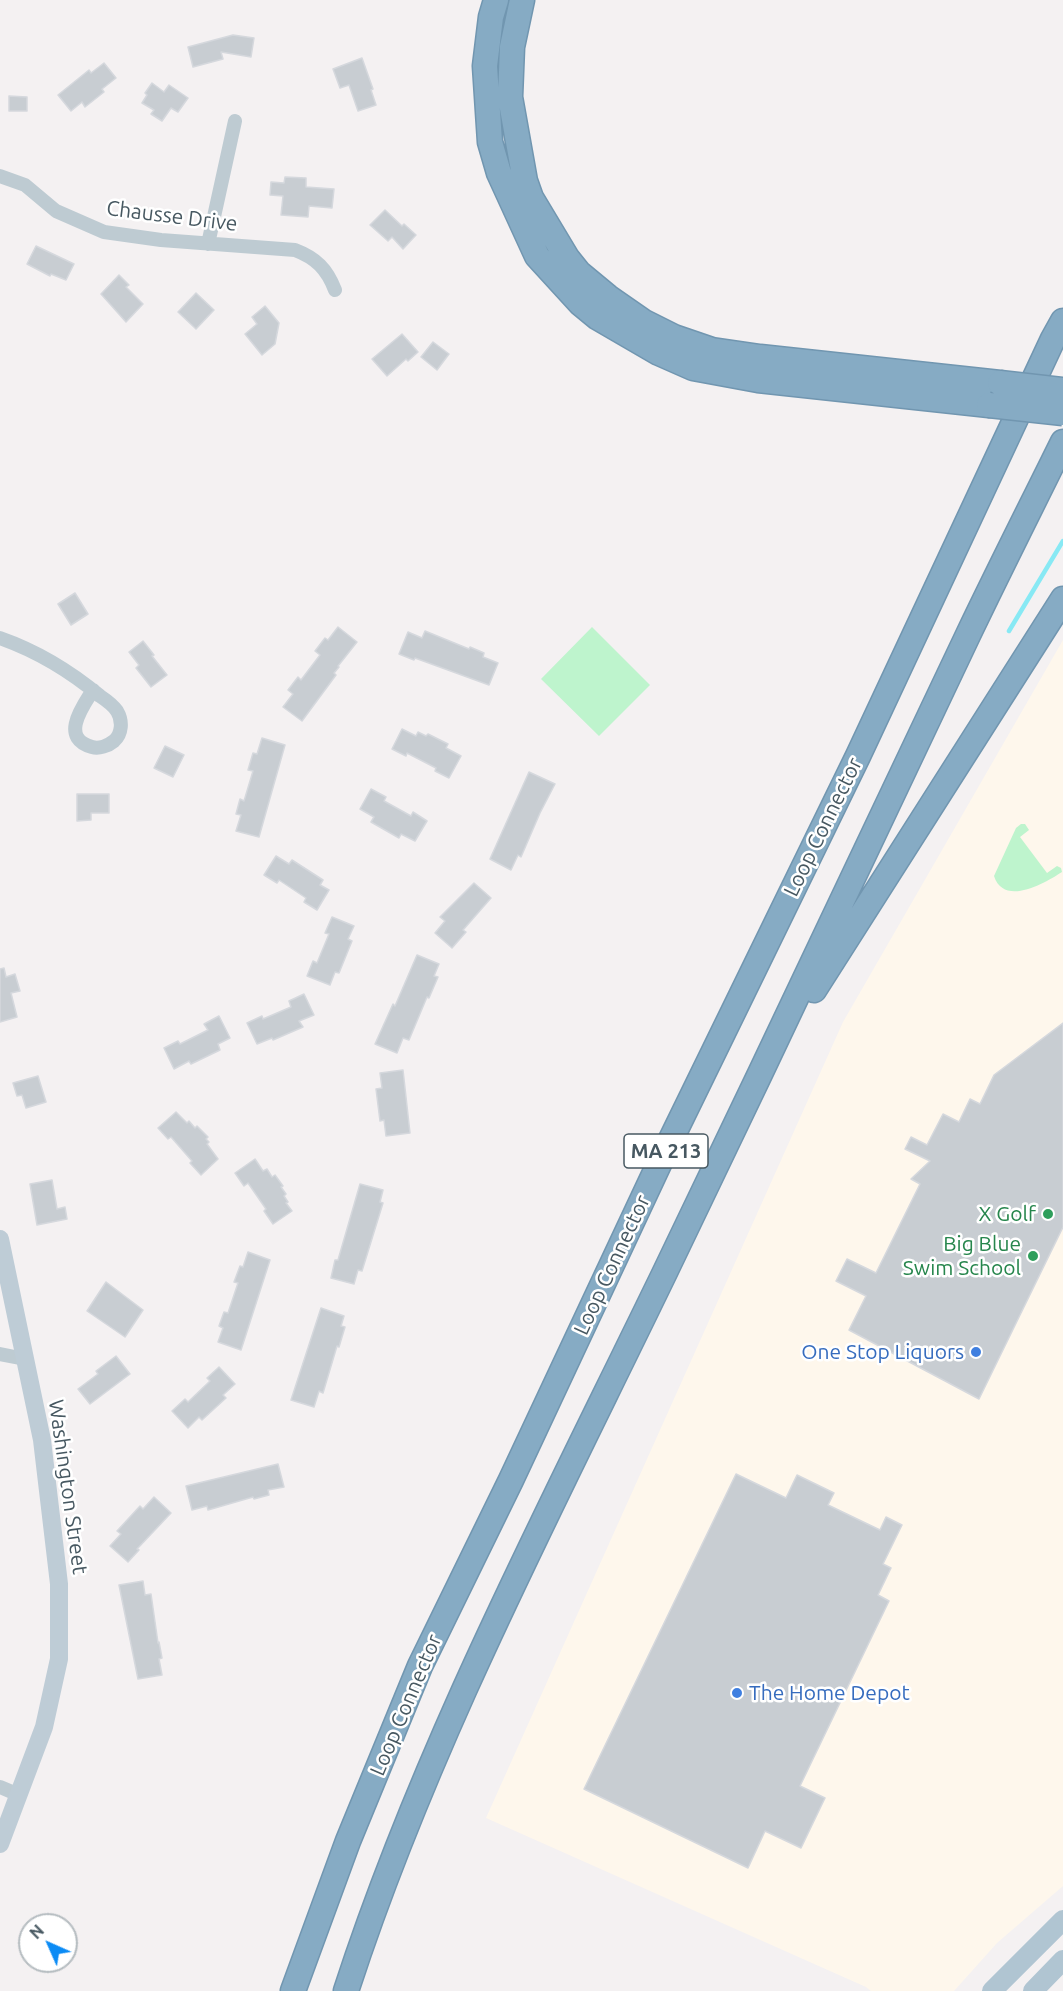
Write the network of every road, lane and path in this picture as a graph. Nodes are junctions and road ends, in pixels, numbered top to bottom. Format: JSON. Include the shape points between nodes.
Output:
{"nodes":[{"id":1,"x":496,"y":0,"type":"edge"},
{"id":2,"x":522,"y":0,"type":"edge"},
{"id":3,"x":235,"y":121,"type":"dead end"},
{"id":4,"x":0,"y":176,"type":"edge"},
{"id":5,"x":208,"y":244,"type":"junction"},
{"id":6,"x":335,"y":290,"type":"dead end"},
{"id":7,"x":1063,"y":321,"type":"edge"},
{"id":8,"x":1063,"y":390,"type":"edge"},
{"id":9,"x":1063,"y":413,"type":"edge"},
{"id":10,"x":1063,"y":442,"type":"edge"},
{"id":11,"x":1063,"y":600,"type":"edge"},
{"id":12,"x":0,"y":638,"type":"edge"},
{"id":13,"x":93,"y":690,"type":"dead end"},
{"id":14,"x":759,"y":1076,"type":"junction"},
{"id":15,"x":0,"y":1239,"type":"edge"},
{"id":16,"x":0,"y":1354,"type":"edge"},
{"id":17,"x":25,"y":1359,"type":"junction"},
{"id":18,"x":0,"y":1787,"type":"edge"},
{"id":19,"x":19,"y":1795,"type":"junction"},
{"id":20,"x":0,"y":1844,"type":"edge"},
{"id":21,"x":1063,"y":1920,"type":"edge"},
{"id":22,"x":1063,"y":1960,"type":"edge"},
{"id":23,"x":293,"y":1991,"type":"edge"},
{"id":24,"x":346,"y":1991,"type":"edge"},
{"id":25,"x":992,"y":1991,"type":"edge"},
{"id":26,"x":1033,"y":1991,"type":"edge"}],
"edges":[{"from":1,"to":9,"type":"highway","bridge":true,"via":[[484,66],[490,142],[499,173],[537,256],[597,318],[693,368],[758,380]]},
{"from":2,"to":8,"type":"highway","bridge":true,"via":[[512,47],[510,96],[525,181],[567,258],[608,297],[644,322],[712,350]]},
{"from":3,"to":5,"type":"street"},
{"from":4,"to":5,"type":"street","name":"Chausse Drive","via":[[25,185],[56,211],[104,232]]},
{"from":5,"to":6,"type":"street","name":"Chausse Drive","via":[[295,250],[320,263]]},
{"from":7,"to":23,"type":"highway","name":"Loop Connector","number":"MA 213","via":[[420,1666],[348,1841]]},
{"from":10,"to":14,"type":"highway","number":"MA 213"},
{"from":11,"to":14,"type":"highway"},
{"from":12,"to":13,"type":"street","via":[[40,655]]},
{"from":14,"to":24,"type":"highway","number":"MA 213","via":[[465,1689]]},
{"from":15,"to":17,"type":"street","name":"Washington Street"},
{"from":16,"to":17,"type":"street"},
{"from":17,"to":19,"type":"street","name":"Washington Street","via":[[42,1440],[59,1584],[59,1659],[44,1727]]},
{"from":18,"to":19,"type":"street"},
{"from":19,"to":20,"type":"street","name":"Washington Street"},
{"from":21,"to":25,"type":"main road"},
{"from":22,"to":26,"type":"main road"}]}
